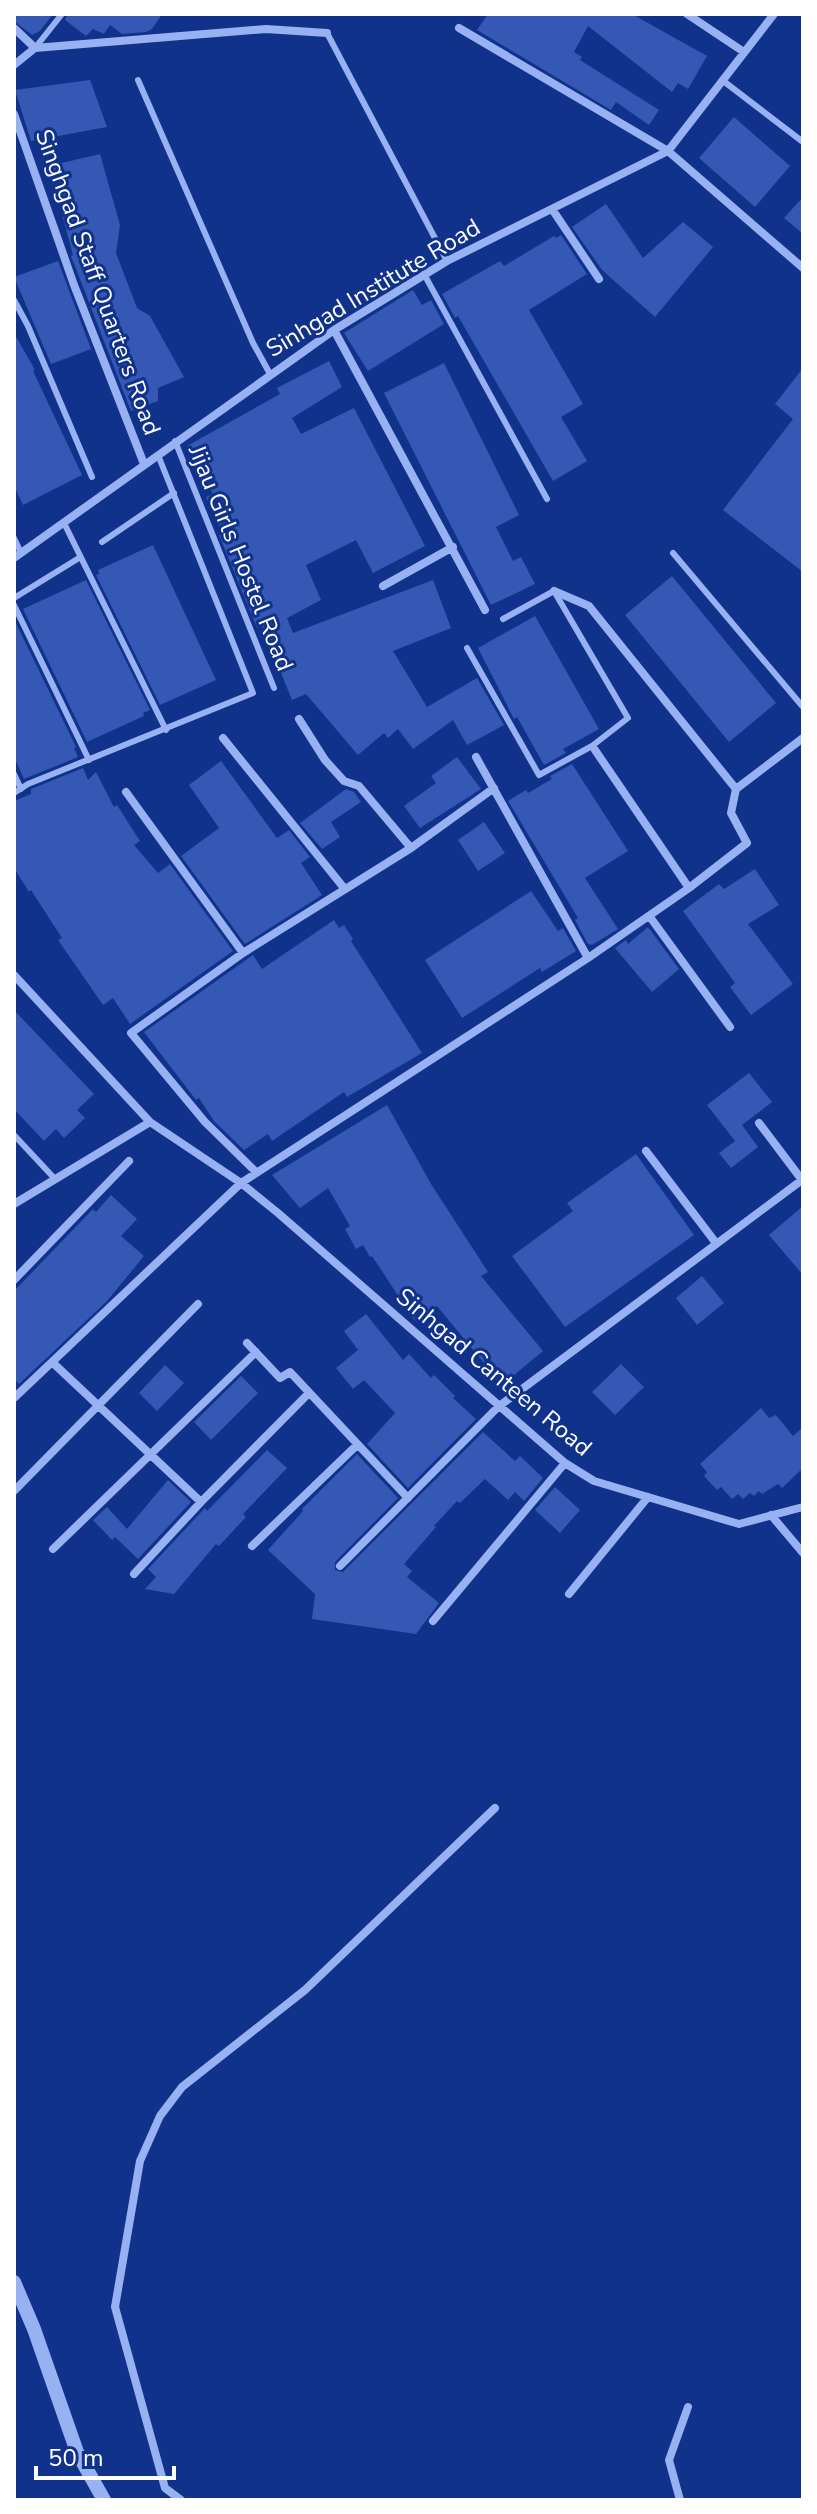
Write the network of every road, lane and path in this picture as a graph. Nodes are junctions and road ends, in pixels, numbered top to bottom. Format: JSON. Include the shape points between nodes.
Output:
{"nodes":[{"id":1,"x":62,"y":14,"type":"edge"},
{"id":2,"x":687,"y":14,"type":"edge"},
{"id":3,"x":774,"y":14,"type":"edge"},
{"id":4,"x":14,"y":28,"type":"edge"},
{"id":5,"x":459,"y":28,"type":"dead end"},
{"id":6,"x":327,"y":33,"type":"joint"},
{"id":7,"x":35,"y":48,"type":"junction"},
{"id":8,"x":744,"y":52,"type":"junction"},
{"id":9,"x":14,"y":65,"type":"edge"},
{"id":10,"x":138,"y":80,"type":"dead end"},
{"id":11,"x":722,"y":80,"type":"junction"},
{"id":12,"x":14,"y":114,"type":"edge"},
{"id":13,"x":803,"y":142,"type":"edge"},
{"id":14,"x":668,"y":151,"type":"junction"},
{"id":15,"x":552,"y":209,"type":"junction"},
{"id":16,"x":447,"y":261,"type":"junction"},
{"id":17,"x":803,"y":268,"type":"edge"},
{"id":18,"x":424,"y":274,"type":"junction"},
{"id":19,"x":599,"y":279,"type":"dead end"},
{"id":20,"x":14,"y":300,"type":"edge"},
{"id":21,"x":334,"y":330,"type":"junction"},
{"id":22,"x":270,"y":374,"type":"junction"},
{"id":23,"x":175,"y":441,"type":"junction"},
{"id":24,"x":158,"y":455,"type":"junction"},
{"id":25,"x":144,"y":464,"type":"junction"},
{"id":26,"x":92,"y":477,"type":"dead end"},
{"id":27,"x":174,"y":493,"type":"junction"},
{"id":28,"x":547,"y":499,"type":"dead end"},
{"id":29,"x":64,"y":523,"type":"junction"},
{"id":30,"x":14,"y":538,"type":"edge"},
{"id":31,"x":102,"y":542,"type":"dead end"},
{"id":32,"x":453,"y":547,"type":"junction"},
{"id":33,"x":673,"y":553,"type":"dead end"},
{"id":34,"x":18,"y":556,"type":"edge"},
{"id":35,"x":79,"y":558,"type":"junction"},
{"id":36,"x":383,"y":586,"type":"dead end"},
{"id":37,"x":554,"y":591,"type":"junction"},
{"id":38,"x":14,"y":598,"type":"edge"},
{"id":39,"x":14,"y":605,"type":"edge"},
{"id":40,"x":485,"y":610,"type":"dead end"},
{"id":41,"x":503,"y":619,"type":"dead end"},
{"id":42,"x":467,"y":648,"type":"dead end"},
{"id":43,"x":274,"y":688,"type":"dead end"},
{"id":44,"x":803,"y":707,"type":"edge"},
{"id":45,"x":299,"y":719,"type":"dead end"},
{"id":46,"x":166,"y":730,"type":"junction"},
{"id":47,"x":223,"y":738,"type":"dead end"},
{"id":48,"x":803,"y":738,"type":"edge"},
{"id":49,"x":594,"y":748,"type":"junction"},
{"id":50,"x":476,"y":757,"type":"dead end"},
{"id":51,"x":89,"y":760,"type":"junction"},
{"id":52,"x":14,"y":774,"type":"edge"},
{"id":53,"x":494,"y":788,"type":"junction"},
{"id":54,"x":736,"y":789,"type":"junction"},
{"id":55,"x":18,"y":791,"type":"edge"},
{"id":56,"x":126,"y":792,"type":"dead end"},
{"id":57,"x":411,"y":848,"type":"junction"},
{"id":58,"x":344,"y":888,"type":"junction"},
{"id":59,"x":689,"y":888,"type":"junction"},
{"id":60,"x":650,"y":917,"type":"junction"},
{"id":61,"x":243,"y":953,"type":"junction"},
{"id":62,"x":588,"y":958,"type":"junction"},
{"id":63,"x":14,"y":975,"type":"edge"},
{"id":64,"x":730,"y":1027,"type":"dead end"},
{"id":65,"x":150,"y":1122,"type":"junction"},
{"id":66,"x":759,"y":1123,"type":"dead end"},
{"id":67,"x":14,"y":1135,"type":"edge"},
{"id":68,"x":646,"y":1151,"type":"dead end"},
{"id":69,"x":129,"y":1161,"type":"dead end"},
{"id":70,"x":256,"y":1172,"type":"junction"},
{"id":71,"x":55,"y":1179,"type":"junction"},
{"id":72,"x":241,"y":1183,"type":"junction"},
{"id":73,"x":14,"y":1204,"type":"edge"},
{"id":74,"x":716,"y":1243,"type":"junction"},
{"id":75,"x":14,"y":1280,"type":"edge"},
{"id":76,"x":198,"y":1304,"type":"dead end"},
{"id":77,"x":247,"y":1343,"type":"dead end"},
{"id":78,"x":256,"y":1352,"type":"junction"},
{"id":79,"x":52,"y":1362,"type":"junction"},
{"id":80,"x":309,"y":1393,"type":"junction"},
{"id":81,"x":14,"y":1398,"type":"edge"},
{"id":82,"x":98,"y":1406,"type":"junction"},
{"id":83,"x":498,"y":1407,"type":"junction"},
{"id":84,"x":357,"y":1445,"type":"junction"},
{"id":85,"x":150,"y":1454,"type":"junction"},
{"id":86,"x":565,"y":1463,"type":"junction"},
{"id":87,"x":14,"y":1491,"type":"edge"},
{"id":88,"x":648,"y":1497,"type":"junction"},
{"id":89,"x":408,"y":1498,"type":"junction"},
{"id":90,"x":201,"y":1502,"type":"junction"},
{"id":91,"x":803,"y":1507,"type":"edge"},
{"id":92,"x":771,"y":1515,"type":"junction"},
{"id":93,"x":252,"y":1546,"type":"dead end"},
{"id":94,"x":53,"y":1549,"type":"dead end"},
{"id":95,"x":803,"y":1553,"type":"edge"},
{"id":96,"x":340,"y":1566,"type":"dead end"},
{"id":97,"x":134,"y":1574,"type":"dead end"},
{"id":98,"x":569,"y":1594,"type":"dead end"},
{"id":99,"x":433,"y":1621,"type":"dead end"},
{"id":100,"x":495,"y":1808,"type":"dead end"},
{"id":101,"x":14,"y":2282,"type":"edge"},
{"id":102,"x":688,"y":2407,"type":"dead end"},
{"id":103,"x":104,"y":2500,"type":"edge"},
{"id":104,"x":181,"y":2500,"type":"edge"},
{"id":105,"x":680,"y":2500,"type":"edge"}],
"edges":[{"from":1,"to":7,"type":"lane"},
{"from":2,"to":8,"type":"street"},
{"from":3,"to":8,"type":"street","name":"Sinhgad Institute Road"},
{"from":4,"to":7,"type":"street"},
{"from":5,"to":14,"type":"street"},
{"from":6,"to":7,"type":"street","via":[[266,29]]},
{"from":6,"to":16,"type":"lane"},
{"from":7,"to":9,"type":"street"},
{"from":8,"to":11,"type":"street","name":"Sinhgad Institute Road"},
{"from":10,"to":22,"type":"lane"},
{"from":11,"to":13,"type":"lane"},
{"from":11,"to":14,"type":"street","name":"Sinhgad Institute Road"},
{"from":12,"to":25,"type":"street","name":"Singhgad Staff Quarters Road"},
{"from":14,"to":15,"type":"street","name":"Sinhgad Institute Road"},
{"from":14,"to":17,"type":"street"},
{"from":15,"to":16,"type":"street","name":"Sinhgad Institute Road"},
{"from":15,"to":19,"type":"street"},
{"from":16,"to":18,"type":"street","name":"Sinhgad Institute Road"},
{"from":18,"to":21,"type":"street","name":"Sinhgad Institute Road"},
{"from":18,"to":28,"type":"lane"},
{"from":20,"to":26,"type":"lane"},
{"from":21,"to":22,"type":"street","name":"Sinhgad Institute Road"},
{"from":21,"to":32,"type":"street"},
{"from":22,"to":23,"type":"street","name":"Sinhgad Institute Road"},
{"from":23,"to":24,"type":"street","name":"Sinhgad Institute Road"},
{"from":23,"to":43,"type":"lane","name":"Jijau Girls Hostel Road"},
{"from":24,"to":25,"type":"street","name":"Sinhgad Institute Road"},
{"from":24,"to":27,"type":"lane"},
{"from":25,"to":29,"type":"street","name":"Sinhgad Institute Road"},
{"from":27,"to":31,"type":"lane"},
{"from":27,"to":46,"type":"lane","via":[[253,693]]},
{"from":29,"to":34,"type":"street","name":"Sinhgad Institute Road"},
{"from":29,"to":35,"type":"lane"},
{"from":30,"to":34,"type":"lane"},
{"from":32,"to":36,"type":"street"},
{"from":32,"to":40,"type":"street"},
{"from":33,"to":44,"type":"lane"},
{"from":35,"to":38,"type":"lane"},
{"from":35,"to":46,"type":"lane"},
{"from":37,"to":41,"type":"lane"},
{"from":37,"to":49,"type":"lane","via":[[628,718]]},
{"from":37,"to":54,"type":"street","via":[[589,606]]},
{"from":39,"to":51,"type":"lane"},
{"from":42,"to":49,"type":"lane","via":[[539,775]]},
{"from":45,"to":57,"type":"street","via":[[325,760],[344,781],[359,786]]},
{"from":46,"to":51,"type":"lane"},
{"from":47,"to":58,"type":"street"},
{"from":48,"to":54,"type":"street"},
{"from":49,"to":59,"type":"street"},
{"from":50,"to":53,"type":"street"},
{"from":51,"to":55,"type":"lane"},
{"from":52,"to":55,"type":"lane"},
{"from":53,"to":57,"type":"street"},
{"from":53,"to":62,"type":"street"},
{"from":54,"to":59,"type":"street","via":[[731,813],[747,843]]},
{"from":56,"to":61,"type":"street"},
{"from":57,"to":58,"type":"street"},
{"from":58,"to":61,"type":"street"},
{"from":59,"to":60,"type":"street"},
{"from":60,"to":62,"type":"street"},
{"from":60,"to":64,"type":"street"},
{"from":61,"to":70,"type":"street","via":[[131,1033],[205,1122]]},
{"from":62,"to":70,"type":"street"},
{"from":63,"to":65,"type":"street","name":"Sinhgad Canteen Road"},
{"from":65,"to":71,"type":"street"},
{"from":65,"to":72,"type":"street","name":"Sinhgad Canteen Road"},
{"from":66,"to":74,"type":"street","via":[[802,1180]]},
{"from":67,"to":71,"type":"lane"},
{"from":68,"to":74,"type":"street"},
{"from":69,"to":75,"type":"street"},
{"from":70,"to":72,"type":"street"},
{"from":71,"to":73,"type":"street"},
{"from":72,"to":79,"type":"street"},
{"from":72,"to":83,"type":"street","name":"Sinhgad Canteen Road"},
{"from":74,"to":83,"type":"street"},
{"from":76,"to":82,"type":"street"},
{"from":77,"to":78,"type":"street"},
{"from":78,"to":80,"type":"street","via":[[280,1378],[290,1372]]},
{"from":78,"to":85,"type":"street"},
{"from":79,"to":81,"type":"street"},
{"from":79,"to":82,"type":"street"},
{"from":80,"to":84,"type":"street"},
{"from":80,"to":90,"type":"street"},
{"from":82,"to":85,"type":"street"},
{"from":82,"to":87,"type":"street"},
{"from":83,"to":86,"type":"street","name":"Sinhgad Canteen Road"},
{"from":83,"to":89,"type":"street"},
{"from":84,"to":89,"type":"street"},
{"from":84,"to":93,"type":"street"},
{"from":85,"to":90,"type":"street"},
{"from":85,"to":94,"type":"street"},
{"from":86,"to":88,"type":"street","name":"Sinhgad Canteen Road","via":[[594,1481]]},
{"from":86,"to":99,"type":"street"},
{"from":88,"to":92,"type":"street","name":"Sinhgad Canteen Road","via":[[739,1524]]},
{"from":88,"to":98,"type":"street"},
{"from":89,"to":96,"type":"street"},
{"from":90,"to":97,"type":"street"},
{"from":91,"to":92,"type":"street","name":"Sinhgad Canteen Road"},
{"from":92,"to":95,"type":"street"},
{"from":100,"to":104,"type":"street","via":[[305,1990],[182,2087],[160,2116],[140,2161],[115,2307],[165,2488]]},
{"from":101,"to":103,"type":"street","via":[[77,2452]]},
{"from":102,"to":105,"type":"street","via":[[669,2460]]}]}
